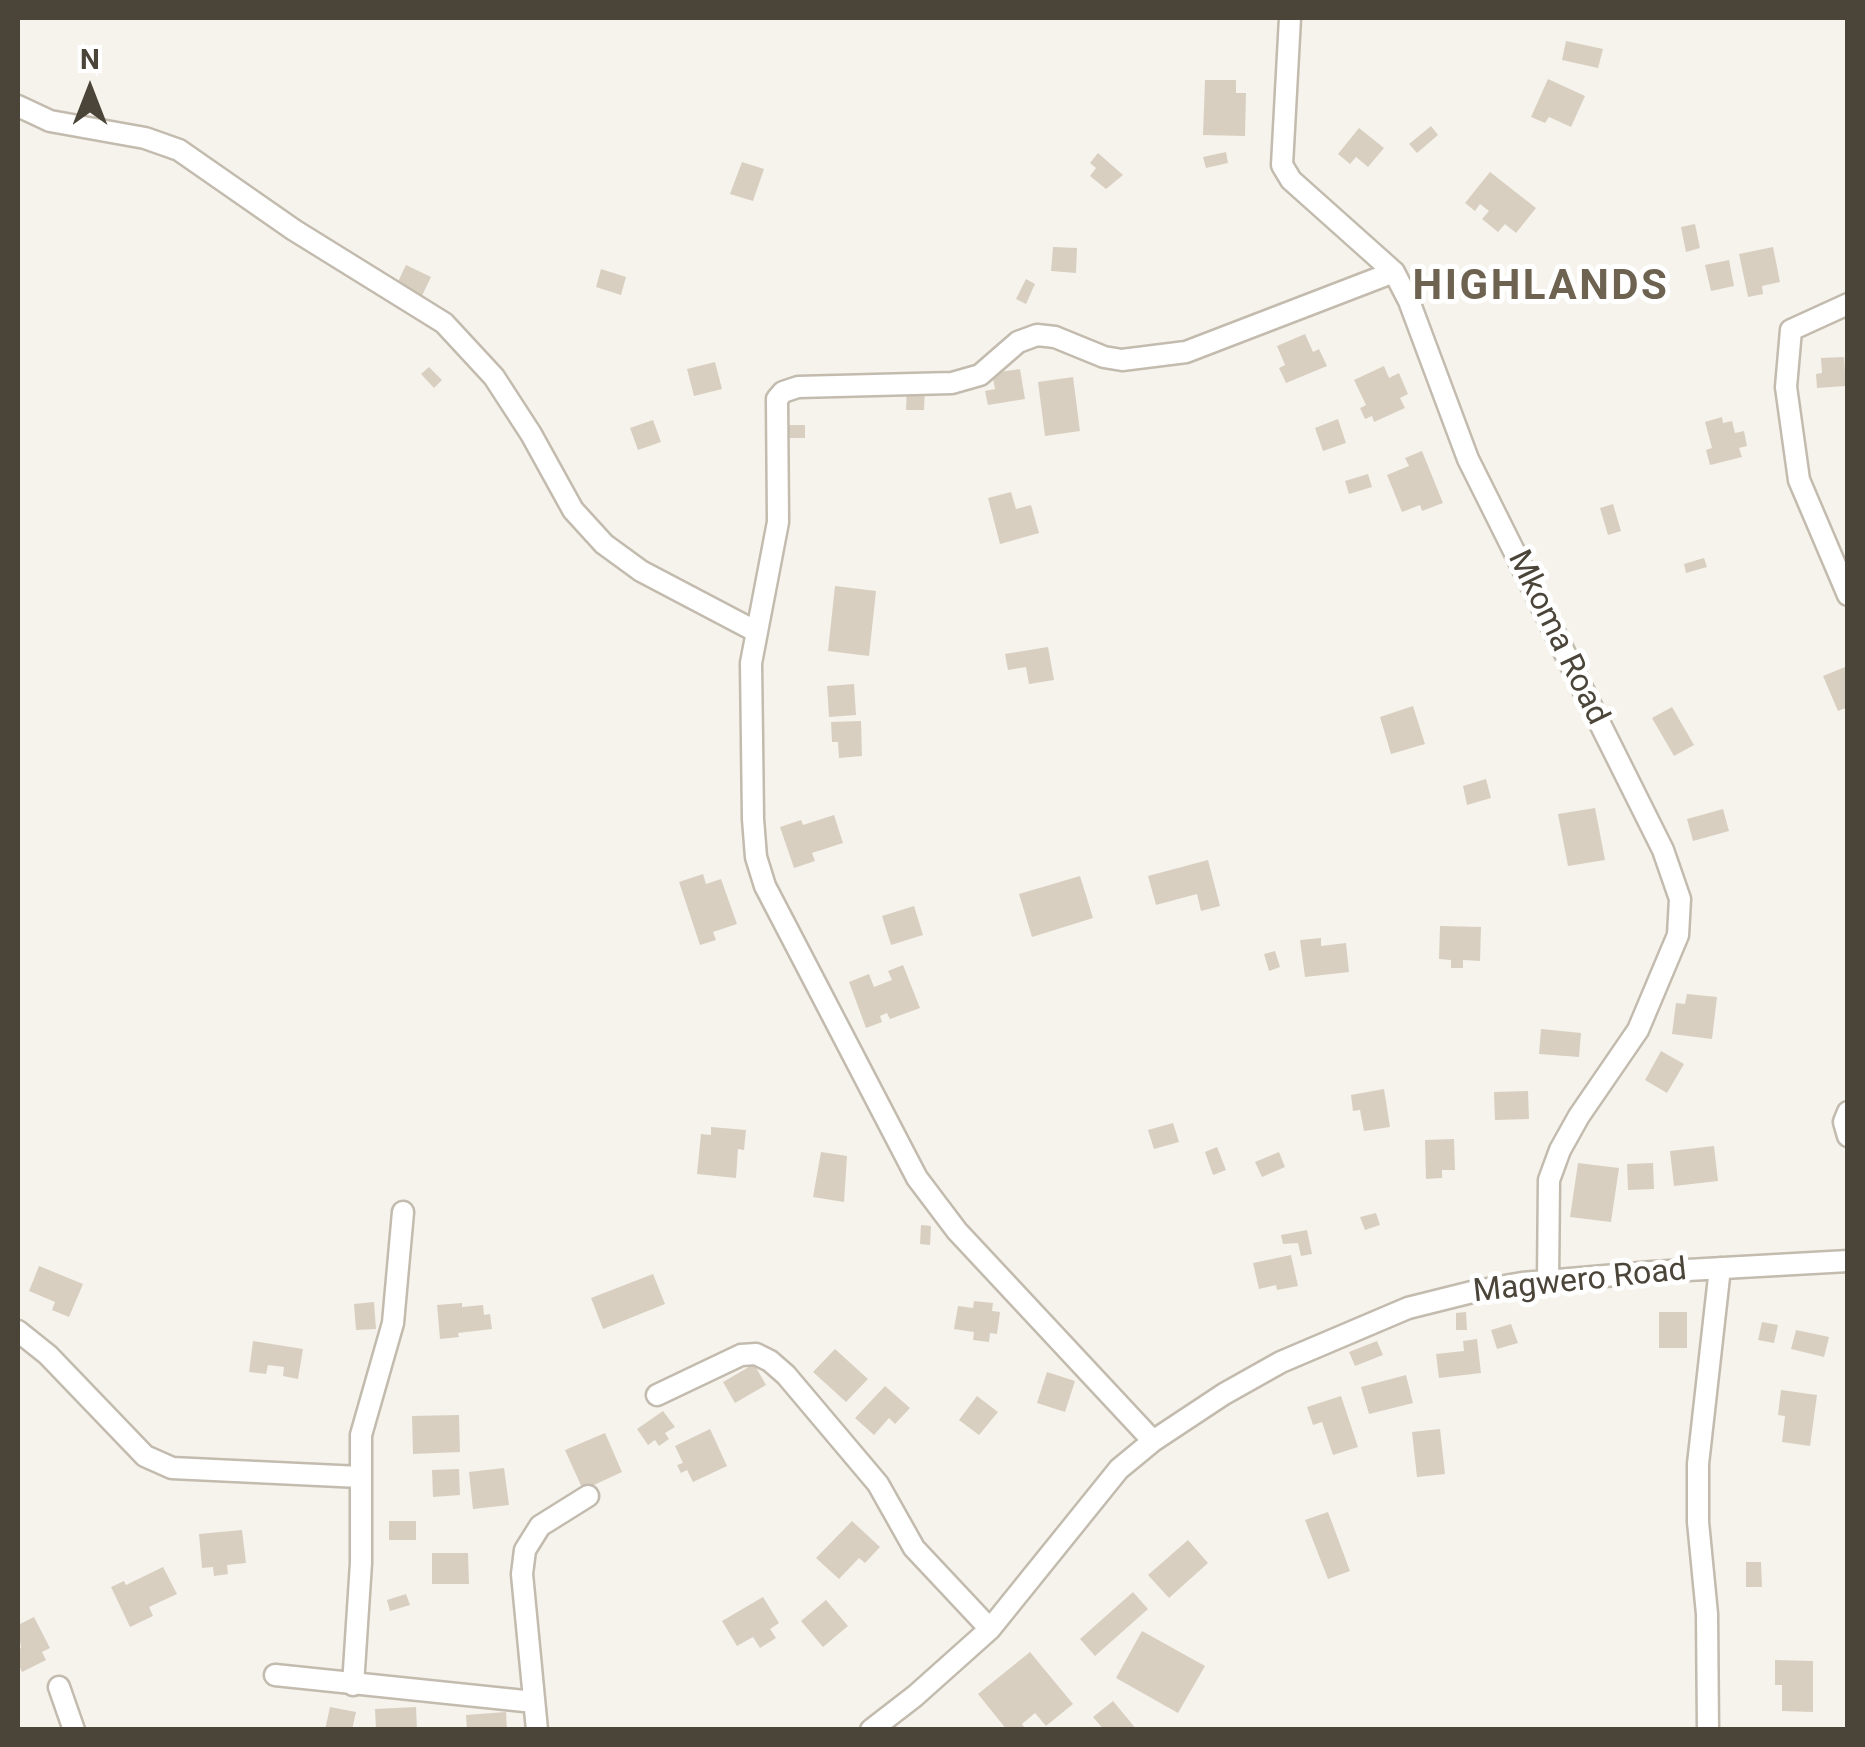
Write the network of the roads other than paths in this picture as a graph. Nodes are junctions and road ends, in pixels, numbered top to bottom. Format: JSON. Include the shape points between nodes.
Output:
{"nodes":[{"id":1,"x":1290,"y":18,"type":"edge"},
{"id":2,"x":18,"y":106,"type":"edge"},
{"id":3,"x":1394,"y":272,"type":"junction"},
{"id":4,"x":1848,"y":304,"type":"edge"},
{"id":5,"x":1848,"y":595,"type":"edge"},
{"id":6,"x":757,"y":632,"type":"junction"},
{"id":7,"x":1848,"y":1112,"type":"edge"},
{"id":8,"x":1848,"y":1136,"type":"edge"},
{"id":9,"x":403,"y":1212,"type":"dead end"},
{"id":10,"x":1848,"y":1261,"type":"edge"},
{"id":11,"x":1720,"y":1268,"type":"junction"},
{"id":12,"x":1548,"y":1281,"type":"junction"},
{"id":13,"x":18,"y":1331,"type":"edge"},
{"id":14,"x":657,"y":1395,"type":"dead end"},
{"id":15,"x":1153,"y":1441,"type":"junction"},
{"id":16,"x":360,"y":1477,"type":"junction"},
{"id":17,"x":588,"y":1496,"type":"dead end"},
{"id":18,"x":990,"y":1629,"type":"junction"},
{"id":19,"x":275,"y":1676,"type":"dead end"},
{"id":20,"x":354,"y":1685,"type":"junction"},
{"id":21,"x":60,"y":1687,"type":"dead end"},
{"id":22,"x":534,"y":1702,"type":"junction"},
{"id":23,"x":74,"y":1730,"type":"edge"},
{"id":24,"x":536,"y":1730,"type":"edge"},
{"id":25,"x":872,"y":1730,"type":"edge"},
{"id":26,"x":1708,"y":1730,"type":"edge"}],
"edges":[{"from":1,"to":3,"type":"street","name":"Mkoma Road","via":[[1282,165]]},
{"from":2,"to":6,"type":"street","via":[[50,121],[179,150],[444,323],[494,377],[573,510],[604,544]]},
{"from":3,"to":6,"type":"street","via":[[1186,352],[1122,360],[1038,335],[1018,342],[980,375],[952,383],[784,392],[777,399],[778,522]]},
{"from":3,"to":12,"type":"street","name":"Mkoma Road","via":[[1468,459],[1663,850],[1680,899],[1678,936],[1638,1030],[1578,1116],[1548,1180]]},
{"from":4,"to":5,"type":"street","via":[[1791,330],[1786,387],[1798,480]]},
{"from":6,"to":15,"type":"street","via":[[751,663],[753,820],[764,886],[917,1178],[956,1231]]},
{"from":7,"to":8,"type":"street"},
{"from":9,"to":16,"type":"street","via":[[392,1323],[361,1436]]},
{"from":10,"to":11,"type":"street","name":"Magwero Road"},
{"from":11,"to":12,"type":"street","name":"Magwero Road"},
{"from":11,"to":26,"type":"street","via":[[1698,1464]]},
{"from":12,"to":15,"type":"street","name":"Magwero Road","via":[[1443,1298],[1367,1325],[1281,1362]]},
{"from":13,"to":16,"type":"street","via":[[146,1456],[172,1468]]},
{"from":14,"to":18,"type":"street","via":[[741,1355],[770,1361],[878,1484],[914,1548]]},
{"from":15,"to":18,"type":"street","name":"Magwero Road","via":[[1109,1480]]},
{"from":16,"to":20,"type":"street"},
{"from":17,"to":22,"type":"street","via":[[540,1526],[525,1550]]},
{"from":18,"to":25,"type":"street","name":"Magwero Road"},
{"from":19,"to":20,"type":"street"},
{"from":20,"to":22,"type":"street"},
{"from":21,"to":23,"type":"street"},
{"from":22,"to":24,"type":"street"}]}
